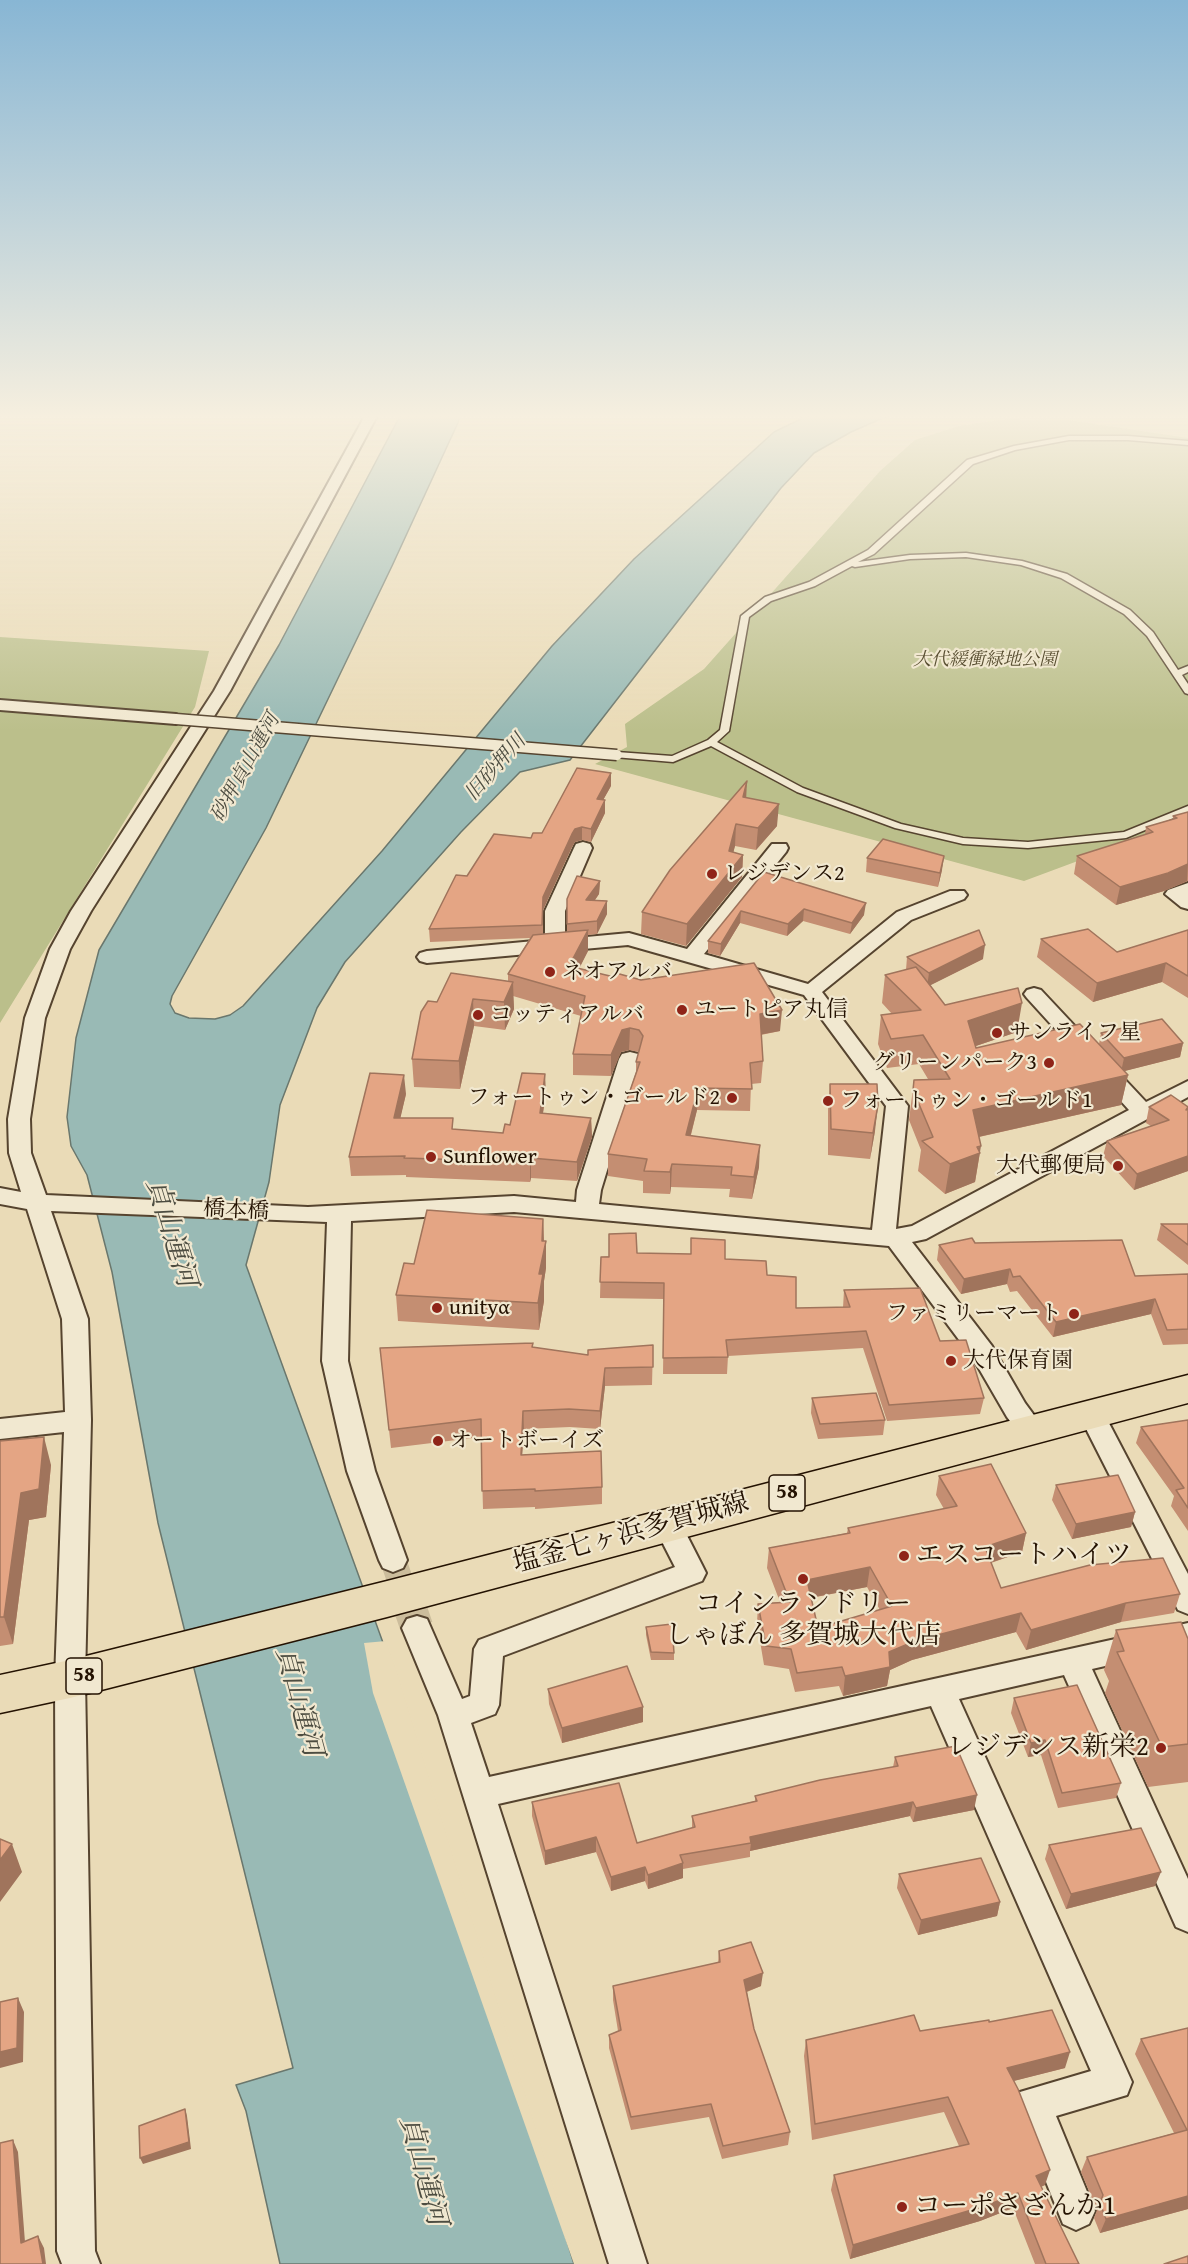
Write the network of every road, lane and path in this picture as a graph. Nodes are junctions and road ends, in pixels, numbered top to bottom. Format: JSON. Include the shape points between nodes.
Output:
{"nodes":[{"id":1,"x":315,"y":520,"type":"edge"},
{"id":2,"x":907,"y":520,"type":"edge"},
{"id":3,"x":844,"y":567,"type":"junction"},
{"id":4,"x":1188,"y":669,"type":"edge"},
{"id":5,"x":1177,"y":674,"type":"junction"},
{"id":6,"x":1188,"y":691,"type":"edge"},
{"id":7,"x":0,"y":705,"type":"edge"},
{"id":8,"x":176,"y":719,"type":"joint"},
{"id":9,"x":711,"y":742,"type":"junction"},
{"id":10,"x":1188,"y":809,"type":"edge"},
{"id":11,"x":582,"y":848,"type":"dead end"},
{"id":12,"x":779,"y":848,"type":"dead end"},
{"id":13,"x":1188,"y":889,"type":"edge"},
{"id":14,"x":957,"y":895,"type":"dead end"},
{"id":15,"x":1188,"y":903,"type":"edge"},
{"id":16,"x":555,"y":946,"type":"junction"},
{"id":17,"x":427,"y":957,"type":"dead end"},
{"id":18,"x":691,"y":957,"type":"junction"},
{"id":19,"x":811,"y":991,"type":"junction"},
{"id":20,"x":1034,"y":994,"type":"dead end"},
{"id":21,"x":630,"y":1059,"type":"dead end"},
{"id":22,"x":1188,"y":1088,"type":"edge"},
{"id":23,"x":1143,"y":1112,"type":"junction"},
{"id":24,"x":0,"y":1196,"type":"edge"},
{"id":25,"x":38,"y":1203,"type":"junction"},
{"id":26,"x":586,"y":1210,"type":"junction"},
{"id":27,"x":339,"y":1214,"type":"junction"},
{"id":28,"x":889,"y":1238,"type":"junction"},
{"id":29,"x":1188,"y":1389,"type":"edge"},
{"id":30,"x":1091,"y":1413,"type":"junction"},
{"id":31,"x":78,"y":1420,"type":"junction"},
{"id":32,"x":0,"y":1429,"type":"edge"},
{"id":33,"x":1030,"y":1429,"type":"junction"},
{"id":34,"x":667,"y":1524,"type":"junction"},
{"id":35,"x":390,"y":1579,"type":"junction"},
{"id":36,"x":1188,"y":1602,"type":"edge"},
{"id":37,"x":417,"y":1628,"type":"tunnel mouth"},
{"id":38,"x":1188,"y":1635,"type":"edge"},
{"id":39,"x":1073,"y":1661,"type":"junction"},
{"id":40,"x":70,"y":1679,"type":"junction"},
{"id":41,"x":940,"y":1691,"type":"junction"},
{"id":42,"x":0,"y":1694,"type":"edge"},
{"id":43,"x":453,"y":1715,"type":"junction"},
{"id":44,"x":479,"y":1794,"type":"junction"},
{"id":45,"x":1188,"y":1916,"type":"edge"},
{"id":46,"x":1076,"y":2211,"type":"dead end"},
{"id":47,"x":81,"y":2264,"type":"edge"},
{"id":48,"x":628,"y":2264,"type":"edge"}],
"edges":[{"from":1,"to":25,"type":"street","via":[[222,691],[60,949],[35,1018],[19,1119],[20,1153]]},
{"from":2,"to":3,"type":"lane","via":[[871,552]]},
{"from":3,"to":5,"type":"lane","via":[[910,557],[966,555],[1022,563],[1064,576],[1128,612],[1150,634]]},
{"from":3,"to":9,"type":"lane","via":[[812,584],[768,599],[745,616],[724,731]]},
{"from":4,"to":5,"type":"lane"},
{"from":5,"to":6,"type":"lane"},
{"from":7,"to":8,"type":"street"},
{"from":8,"to":9,"type":"lane","bridge":true,"via":[[673,759]]},
{"from":9,"to":10,"type":"lane","via":[[800,790],[898,826],[963,841],[1028,845],[1126,835]]},
{"from":11,"to":16,"type":"street","via":[[555,911]]},
{"from":12,"to":18,"type":"street"},
{"from":13,"to":15,"type":"street","via":[[1175,894]]},
{"from":14,"to":19,"type":"street","via":[[904,916]]},
{"from":16,"to":17,"type":"street"},
{"from":16,"to":18,"type":"street","via":[[629,939]]},
{"from":18,"to":19,"type":"street"},
{"from":19,"to":28,"type":"street","via":[[897,1106]]},
{"from":20,"to":23,"type":"street"},
{"from":21,"to":26,"type":"street"},
{"from":22,"to":23,"type":"street","name":"橋本橋"},
{"from":23,"to":28,"type":"street","name":"橋本橋","via":[[918,1233]]},
{"from":24,"to":25,"type":"street","name":"橋本橋"},
{"from":25,"to":27,"type":"street","name":"橋本橋"},
{"from":25,"to":31,"type":"street","via":[[75,1319]]},
{"from":26,"to":27,"type":"street","name":"橋本橋","via":[[514,1204]]},
{"from":26,"to":28,"type":"street","name":"橋本橋"},
{"from":27,"to":35,"type":"street","via":[[335,1361]]},
{"from":28,"to":33,"type":"street","via":[[984,1353]]},
{"from":29,"to":30,"type":"main road","name":"塩釜七ヶ浜多賀城線","number":"58"},
{"from":30,"to":33,"type":"main road","name":"塩釜七ヶ浜多賀城線","number":"58"},
{"from":30,"to":36,"type":"street"},
{"from":31,"to":32,"type":"street"},
{"from":31,"to":40,"type":"street"},
{"from":33,"to":34,"type":"main road","name":"塩釜七ヶ浜多賀城線","number":"58"},
{"from":34,"to":35,"type":"main road","name":"塩釜七ヶ浜多賀城線","number":"58"},
{"from":34,"to":43,"type":"street","via":[[692,1573],[489,1649],[484,1705]]},
{"from":35,"to":40,"type":"main road","number":"58","via":[[167,1654]]},
{"from":37,"to":43,"type":"street"},
{"from":38,"to":39,"type":"street"},
{"from":39,"to":41,"type":"street"},
{"from":39,"to":45,"type":"street"},
{"from":40,"to":42,"type":"main road","number":"58"},
{"from":40,"to":47,"type":"street","via":[[76,2251]]},
{"from":41,"to":44,"type":"street"},
{"from":41,"to":46,"type":"street","via":[[1114,2082],[1033,2105]]},
{"from":43,"to":44,"type":"street"},
{"from":44,"to":48,"type":"street"}]}
